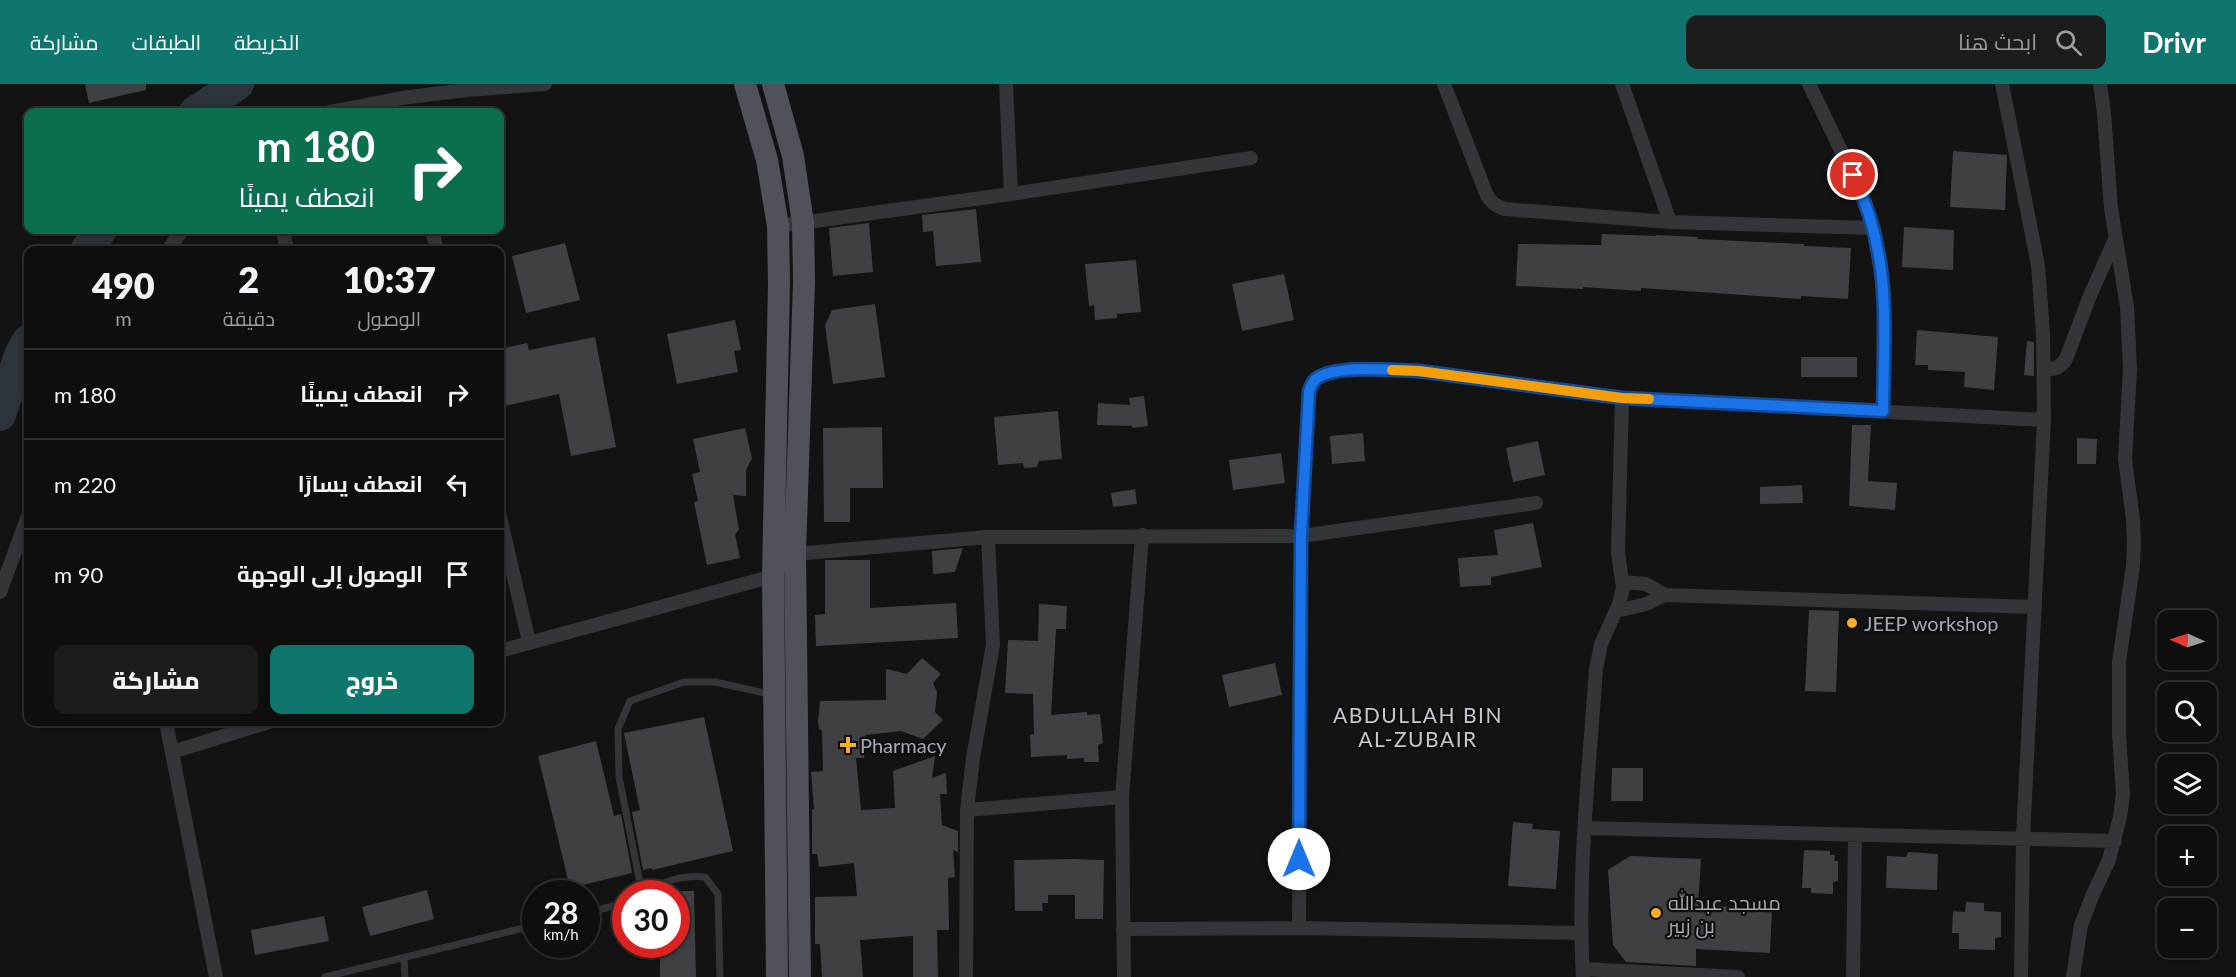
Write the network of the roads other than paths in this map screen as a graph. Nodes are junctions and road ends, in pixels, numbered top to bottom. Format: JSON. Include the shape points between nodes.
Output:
{"nodes":[{"id":1,"x":545,"y":84,"type":"edge"},
{"id":2,"x":745,"y":84,"type":"edge"},
{"id":3,"x":773,"y":84,"type":"edge"},
{"id":4,"x":1006,"y":84,"type":"edge"},
{"id":5,"x":1444,"y":84,"type":"edge"},
{"id":6,"x":1622,"y":84,"type":"edge"},
{"id":7,"x":1809,"y":84,"type":"edge"},
{"id":8,"x":2002,"y":84,"type":"edge"},
{"id":9,"x":2100,"y":84,"type":"edge"},
{"id":10,"x":402,"y":98,"type":"junction"},
{"id":11,"x":350,"y":108,"type":"edge"},
{"id":12,"x":404,"y":108,"type":"edge"},
{"id":13,"x":1251,"y":158,"type":"dead end"},
{"id":14,"x":1011,"y":194,"type":"junction"},
{"id":15,"x":1670,"y":222,"type":"junction"},
{"id":16,"x":803,"y":223,"type":"junction"},
{"id":17,"x":778,"y":226,"type":"junction"},
{"id":18,"x":1874,"y":228,"type":"junction"},
{"id":19,"x":2115,"y":238,"type":"junction"},
{"id":20,"x":2044,"y":368,"type":"junction"},
{"id":21,"x":1622,"y":398,"type":"junction"},
{"id":22,"x":1883,"y":411,"type":"junction"},
{"id":23,"x":2044,"y":420,"type":"junction"},
{"id":24,"x":1536,"y":503,"type":"dead end"},
{"id":25,"x":24,"y":527,"type":"edge"},
{"id":26,"x":504,"y":534,"type":"edge"},
{"id":27,"x":1142,"y":536,"type":"junction"},
{"id":28,"x":1301,"y":536,"type":"junction"},
{"id":29,"x":988,"y":537,"type":"junction"},
{"id":30,"x":795,"y":554,"type":"junction"},
{"id":31,"x":773,"y":576,"type":"junction"},
{"id":32,"x":1622,"y":582,"type":"junction"},
{"id":33,"x":0,"y":592,"type":"edge"},
{"id":34,"x":1665,"y":594,"type":"junction"},
{"id":35,"x":2035,"y":607,"type":"junction"},
{"id":36,"x":1616,"y":611,"type":"junction"},
{"id":37,"x":529,"y":642,"type":"junction"},
{"id":38,"x":504,"y":650,"type":"edge"},
{"id":39,"x":773,"y":695,"type":"junction"},
{"id":40,"x":796,"y":695,"type":"junction"},
{"id":41,"x":167,"y":726,"type":"edge"},
{"id":42,"x":256,"y":726,"type":"edge"},
{"id":43,"x":172,"y":752,"type":"junction"},
{"id":44,"x":1122,"y":797,"type":"junction"},
{"id":45,"x":967,"y":810,"type":"junction"},
{"id":46,"x":1586,"y":828,"type":"junction"},
{"id":47,"x":1855,"y":835,"type":"junction"},
{"id":48,"x":2023,"y":837,"type":"junction"},
{"id":49,"x":2115,"y":841,"type":"junction"},
{"id":50,"x":638,"y":880,"type":"edge"},
{"id":51,"x":672,"y":880,"type":"edge"},
{"id":52,"x":522,"y":928,"type":"edge"},
{"id":53,"x":1299,"y":928,"type":"junction"},
{"id":54,"x":1123,"y":929,"type":"junction"},
{"id":55,"x":1581,"y":933,"type":"junction"},
{"id":56,"x":404,"y":958,"type":"junction"},
{"id":57,"x":1583,"y":973,"type":"edge"},
{"id":58,"x":216,"y":977,"type":"edge"},
{"id":59,"x":325,"y":977,"type":"edge"},
{"id":60,"x":405,"y":977,"type":"edge"},
{"id":61,"x":720,"y":977,"type":"edge"},
{"id":62,"x":777,"y":977,"type":"edge"},
{"id":63,"x":800,"y":977,"type":"edge"},
{"id":64,"x":966,"y":977,"type":"edge"},
{"id":65,"x":1124,"y":977,"type":"edge"},
{"id":66,"x":1738,"y":977,"type":"edge"},
{"id":67,"x":1853,"y":977,"type":"edge"},
{"id":68,"x":2021,"y":977,"type":"edge"},
{"id":69,"x":2073,"y":977,"type":"edge"}],
"edges":[{"from":1,"to":10,"type":"street"},
{"from":2,"to":17,"type":"main road","via":[[767,160]]},
{"from":3,"to":16,"type":"main road","via":[[793,156]]},
{"from":4,"to":14,"type":"street"},
{"from":5,"to":15,"type":"street","via":[[1488,199],[1495,206]]},
{"from":6,"to":15,"type":"street"},
{"from":7,"to":18,"type":"street","via":[[1862,194]]},
{"from":8,"to":20,"type":"street","via":[[2038,265]]},
{"from":9,"to":19,"type":"street"},
{"from":10,"to":11,"type":"street"},
{"from":10,"to":12,"type":"street"},
{"from":13,"to":14,"type":"street"},
{"from":14,"to":16,"type":"street"},
{"from":15,"to":18,"type":"street"},
{"from":16,"to":17,"type":"street"},
{"from":16,"to":30,"type":"main road"},
{"from":17,"to":31,"type":"main road"},
{"from":18,"to":22,"type":"street","via":[[1884,293]]},
{"from":19,"to":20,"type":"street","via":[[2066,359],[2059,367]]},
{"from":19,"to":49,"type":"street","via":[[2129,342],[2125,459],[2134,542],[2119,662],[2122,794]]},
{"from":20,"to":23,"type":"street"},
{"from":21,"to":22,"type":"street"},
{"from":21,"to":28,"type":"street","via":[[1419,371],[1352,370],[1325,374],[1312,383],[1309,392]]},
{"from":21,"to":32,"type":"street","via":[[1618,554]]},
{"from":22,"to":23,"type":"street"},
{"from":23,"to":35,"type":"street"},
{"from":24,"to":28,"type":"street"},
{"from":25,"to":33,"type":"street"},
{"from":26,"to":37,"type":"street"},
{"from":27,"to":28,"type":"street"},
{"from":27,"to":29,"type":"street"},
{"from":27,"to":44,"type":"street"},
{"from":28,"to":53,"type":"street"},
{"from":29,"to":30,"type":"street"},
{"from":29,"to":45,"type":"street","via":[[993,645]]},
{"from":30,"to":40,"type":"main road"},
{"from":31,"to":37,"type":"street"},
{"from":31,"to":39,"type":"main road"},
{"from":32,"to":34,"type":"street","via":[[1646,584]]},
{"from":32,"to":36,"type":"street"},
{"from":34,"to":35,"type":"street"},
{"from":34,"to":36,"type":"street","via":[[1647,604]]},
{"from":35,"to":48,"type":"street"},
{"from":36,"to":46,"type":"street","via":[[1598,656]]},
{"from":37,"to":38,"type":"street"},
{"from":39,"to":40,"type":"lane"},
{"from":39,"to":50,"type":"lane","via":[[715,682],[684,682],[630,701],[618,729],[619,777]]},
{"from":39,"to":62,"type":"main road"},
{"from":40,"to":63,"type":"main road"},
{"from":41,"to":43,"type":"street"},
{"from":42,"to":43,"type":"street"},
{"from":43,"to":58,"type":"street"},
{"from":44,"to":45,"type":"street"},
{"from":44,"to":54,"type":"street"},
{"from":45,"to":64,"type":"street"},
{"from":46,"to":47,"type":"street"},
{"from":46,"to":55,"type":"street"},
{"from":47,"to":48,"type":"street"},
{"from":47,"to":67,"type":"street"},
{"from":48,"to":49,"type":"street"},
{"from":48,"to":68,"type":"street"},
{"from":49,"to":69,"type":"street","via":[[2081,925]]},
{"from":51,"to":61,"type":"lane","via":[[689,875],[705,877],[718,894]]},
{"from":52,"to":56,"type":"lane"},
{"from":53,"to":54,"type":"street"},
{"from":53,"to":55,"type":"street"},
{"from":54,"to":65,"type":"street"},
{"from":55,"to":57,"type":"street"},
{"from":56,"to":59,"type":"lane"},
{"from":56,"to":60,"type":"lane"},
{"from":57,"to":66,"type":"street"}]}
